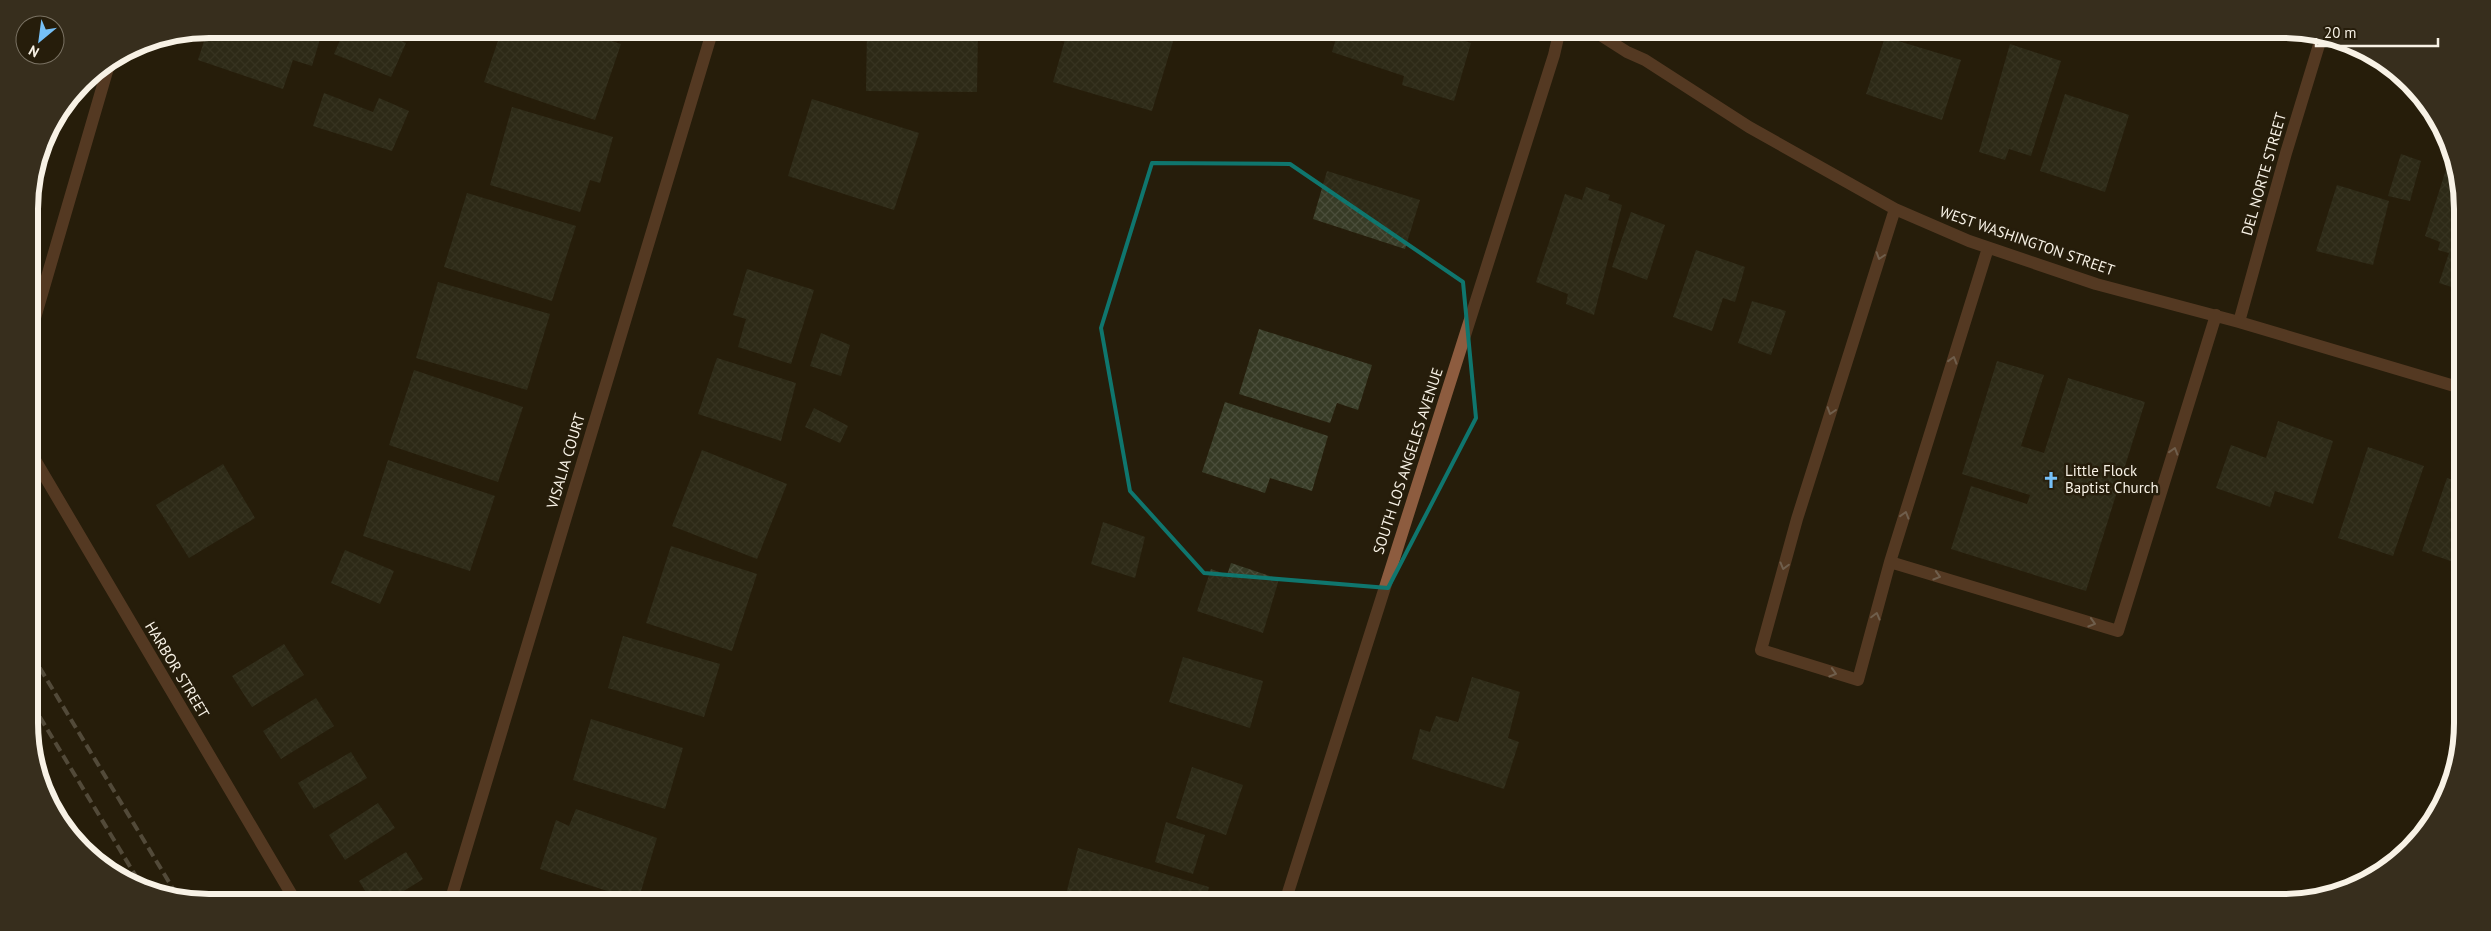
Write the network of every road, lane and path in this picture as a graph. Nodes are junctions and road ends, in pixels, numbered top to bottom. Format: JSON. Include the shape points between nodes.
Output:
{"nodes":[{"id":1,"x":710,"y":38,"type":"edge"},
{"id":2,"x":1558,"y":38,"type":"edge"},
{"id":3,"x":1605,"y":38,"type":"edge"},
{"id":4,"x":2320,"y":42,"type":"edge"},
{"id":5,"x":107,"y":71,"type":"edge"},
{"id":6,"x":1895,"y":209,"type":"junction"},
{"id":7,"x":1988,"y":248,"type":"junction"},
{"id":8,"x":38,"y":307,"type":"edge"},
{"id":9,"x":2216,"y":315,"type":"junction"},
{"id":10,"x":2239,"y":322,"type":"junction"},
{"id":11,"x":2454,"y":386,"type":"edge"},
{"id":12,"x":38,"y":467,"type":"edge"},
{"id":13,"x":1890,"y":562,"type":"junction"},
{"id":14,"x":1288,"y":893,"type":"edge"},
{"id":15,"x":291,"y":894,"type":"edge"},
{"id":16,"x":452,"y":894,"type":"edge"}],
"edges":[{"from":1,"to":16,"type":"street","name":"VISALIA COURT"},
{"from":2,"to":14,"type":"street","name":"SOUTH LOS ANGELES AVENUE"},
{"from":3,"to":6,"type":"street","name":"WEST WASHINGTON STREET","via":[[1645,60],[1749,128]]},
{"from":4,"to":10,"type":"street","name":"DEL NORTE STREET"},
{"from":5,"to":8,"type":"street"},
{"from":6,"to":7,"type":"street","name":"WEST WASHINGTON STREET"},
{"from":6,"to":13,"type":"street","one_way":true,"via":[[1797,519],[1761,650],[1858,680]]},
{"from":7,"to":9,"type":"street","name":"WEST WASHINGTON STREET","via":[[2096,284]]},
{"from":13,"to":7,"type":"street","one_way":true},
{"from":9,"to":10,"type":"street","name":"WEST WASHINGTON STREET"},
{"from":13,"to":9,"type":"street","one_way":true,"via":[[2118,631]]},
{"from":10,"to":11,"type":"street","name":"WEST WASHINGTON STREET"},
{"from":12,"to":15,"type":"street","name":"HARBOR STREET"}]}
